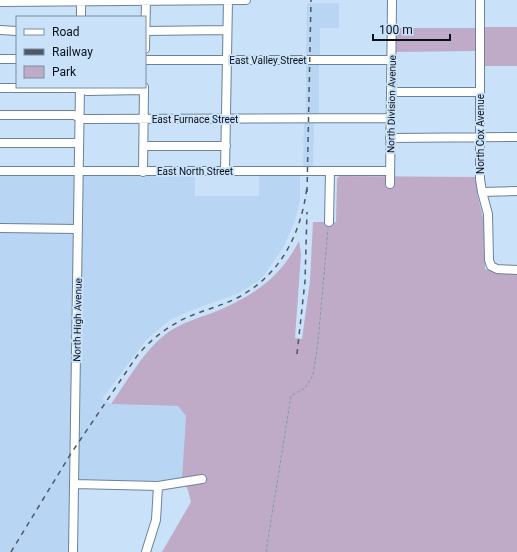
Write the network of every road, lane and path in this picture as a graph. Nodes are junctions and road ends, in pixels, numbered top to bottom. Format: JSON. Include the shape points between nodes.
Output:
{"nodes":[{"id":1,"x":81,"y":0,"type":"edge"},
{"id":2,"x":146,"y":0,"type":"edge"},
{"id":3,"x":228,"y":0,"type":"edge"},
{"id":4,"x":246,"y":0,"type":"edge"},
{"id":5,"x":392,"y":0,"type":"edge"},
{"id":6,"x":480,"y":0,"type":"edge"},
{"id":7,"x":0,"y":2,"type":"edge"},
{"id":8,"x":81,"y":16,"type":"edge"},
{"id":9,"x":145,"y":16,"type":"edge"},
{"id":10,"x":0,"y":30,"type":"edge"},
{"id":11,"x":228,"y":30,"type":"junction"},
{"id":12,"x":16,"y":31,"type":"edge"},
{"id":13,"x":146,"y":31,"type":"edge"},
{"id":14,"x":0,"y":59,"type":"edge"},
{"id":15,"x":16,"y":59,"type":"edge"},
{"id":16,"x":146,"y":60,"type":"edge"},
{"id":17,"x":227,"y":60,"type":"junction"},
{"id":18,"x":391,"y":60,"type":"junction"},
{"id":19,"x":0,"y":88,"type":"edge"},
{"id":20,"x":16,"y":88,"type":"edge"},
{"id":21,"x":80,"y":88,"type":"edge"},
{"id":22,"x":82,"y":88,"type":"edge"},
{"id":23,"x":144,"y":89,"type":"edge"},
{"id":24,"x":391,"y":92,"type":"junction"},
{"id":25,"x":480,"y":92,"type":"junction"},
{"id":26,"x":0,"y":115,"type":"edge"},
{"id":27,"x":79,"y":118,"type":"junction"},
{"id":28,"x":391,"y":118,"type":"junction"},
{"id":29,"x":144,"y":119,"type":"junction"},
{"id":30,"x":226,"y":119,"type":"junction"},
{"id":31,"x":480,"y":137,"type":"junction"},
{"id":32,"x":517,"y":137,"type":"edge"},
{"id":33,"x":390,"y":138,"type":"junction"},
{"id":34,"x":0,"y":143,"type":"edge"},
{"id":35,"x":79,"y":143,"type":"junction"},
{"id":36,"x":144,"y":146,"type":"junction"},
{"id":37,"x":226,"y":146,"type":"junction"},
{"id":38,"x":0,"y":171,"type":"edge"},
{"id":39,"x":78,"y":171,"type":"junction"},
{"id":40,"x":225,"y":171,"type":"junction"},
{"id":41,"x":330,"y":171,"type":"junction"},
{"id":42,"x":390,"y":171,"type":"junction"},
{"id":43,"x":143,"y":172,"type":"junction"},
{"id":44,"x":390,"y":184,"type":"dead end"},
{"id":45,"x":517,"y":191,"type":"edge"},
{"id":46,"x":482,"y":192,"type":"junction"},
{"id":47,"x":329,"y":222,"type":"joint"},
{"id":48,"x":0,"y":228,"type":"edge"},
{"id":49,"x":78,"y":229,"type":"junction"},
{"id":50,"x":517,"y":270,"type":"edge"},
{"id":51,"x":202,"y":479,"type":"dead end"},
{"id":52,"x":74,"y":484,"type":"junction"},
{"id":53,"x":158,"y":486,"type":"junction"},
{"id":54,"x":73,"y":552,"type":"edge"},
{"id":55,"x":146,"y":552,"type":"edge"},
{"id":56,"x":266,"y":552,"type":"edge"}],
"edges":[{"from":1,"to":2,"type":"street"},
{"from":1,"to":7,"type":"street"},
{"from":1,"to":8,"type":"street"},
{"from":2,"to":3,"type":"street"},
{"from":2,"to":9,"type":"street"},
{"from":3,"to":4,"type":"street"},
{"from":3,"to":11,"type":"street"},
{"from":5,"to":18,"type":"street","name":"North Division Avenue"},
{"from":6,"to":25,"type":"street","name":"North Cox Avenue"},
{"from":10,"to":12,"type":"street"},
{"from":11,"to":13,"type":"street"},
{"from":11,"to":17,"type":"street"},
{"from":14,"to":15,"type":"street"},
{"from":16,"to":17,"type":"street","name":"East Valley Street"},
{"from":17,"to":18,"type":"street","name":"East Valley Street"},
{"from":17,"to":30,"type":"street"},
{"from":18,"to":24,"type":"street","name":"North Division Avenue"},
{"from":19,"to":20,"type":"street"},
{"from":21,"to":27,"type":"street","name":"North High Avenue"},
{"from":22,"to":23,"type":"street","via":[[87,91]]},
{"from":23,"to":29,"type":"street"},
{"from":24,"to":25,"type":"street"},
{"from":24,"to":28,"type":"street","name":"North Division Avenue"},
{"from":25,"to":31,"type":"street","name":"North Cox Avenue"},
{"from":26,"to":27,"type":"street","name":"East Furnace Street","via":[[74,115]]},
{"from":27,"to":29,"type":"street","name":"East Furnace Street"},
{"from":27,"to":35,"type":"street","name":"North High Avenue"},
{"from":28,"to":30,"type":"street","name":"East Furnace Street"},
{"from":28,"to":33,"type":"street","name":"North Division Avenue"},
{"from":29,"to":30,"type":"street","name":"East Furnace Street"},
{"from":29,"to":36,"type":"street"},
{"from":30,"to":37,"type":"street"},
{"from":31,"to":32,"type":"street"},
{"from":31,"to":33,"type":"street"},
{"from":31,"to":46,"type":"street","name":"North Cox Avenue"},
{"from":33,"to":42,"type":"street","name":"North Division Avenue"},
{"from":34,"to":35,"type":"street"},
{"from":35,"to":39,"type":"street","name":"North High Avenue"},
{"from":36,"to":37,"type":"street"},
{"from":36,"to":43,"type":"street"},
{"from":37,"to":40,"type":"street"},
{"from":38,"to":39,"type":"street","name":"East North Street"},
{"from":39,"to":43,"type":"street","name":"East North Street"},
{"from":39,"to":49,"type":"street","name":"North High Avenue"},
{"from":40,"to":41,"type":"street","name":"East North Street"},
{"from":40,"to":43,"type":"street","name":"East North Street"},
{"from":41,"to":42,"type":"street","name":"East North Street"},
{"from":41,"to":47,"type":"street"},
{"from":42,"to":44,"type":"street","name":"North Division Avenue"},
{"from":45,"to":46,"type":"street"},
{"from":46,"to":50,"type":"street","name":"North Cox Avenue","via":[[488,214],[491,266],[497,269]]},
{"from":47,"to":56,"type":"path","via":[[313,375],[305,388],[291,396]]},
{"from":48,"to":49,"type":"street"},
{"from":49,"to":52,"type":"street","name":"North High Avenue"},
{"from":51,"to":53,"type":"street"},
{"from":52,"to":53,"type":"street"},
{"from":52,"to":54,"type":"street","name":"North High Avenue"},
{"from":53,"to":55,"type":"street","via":[[156,520]]}]}
